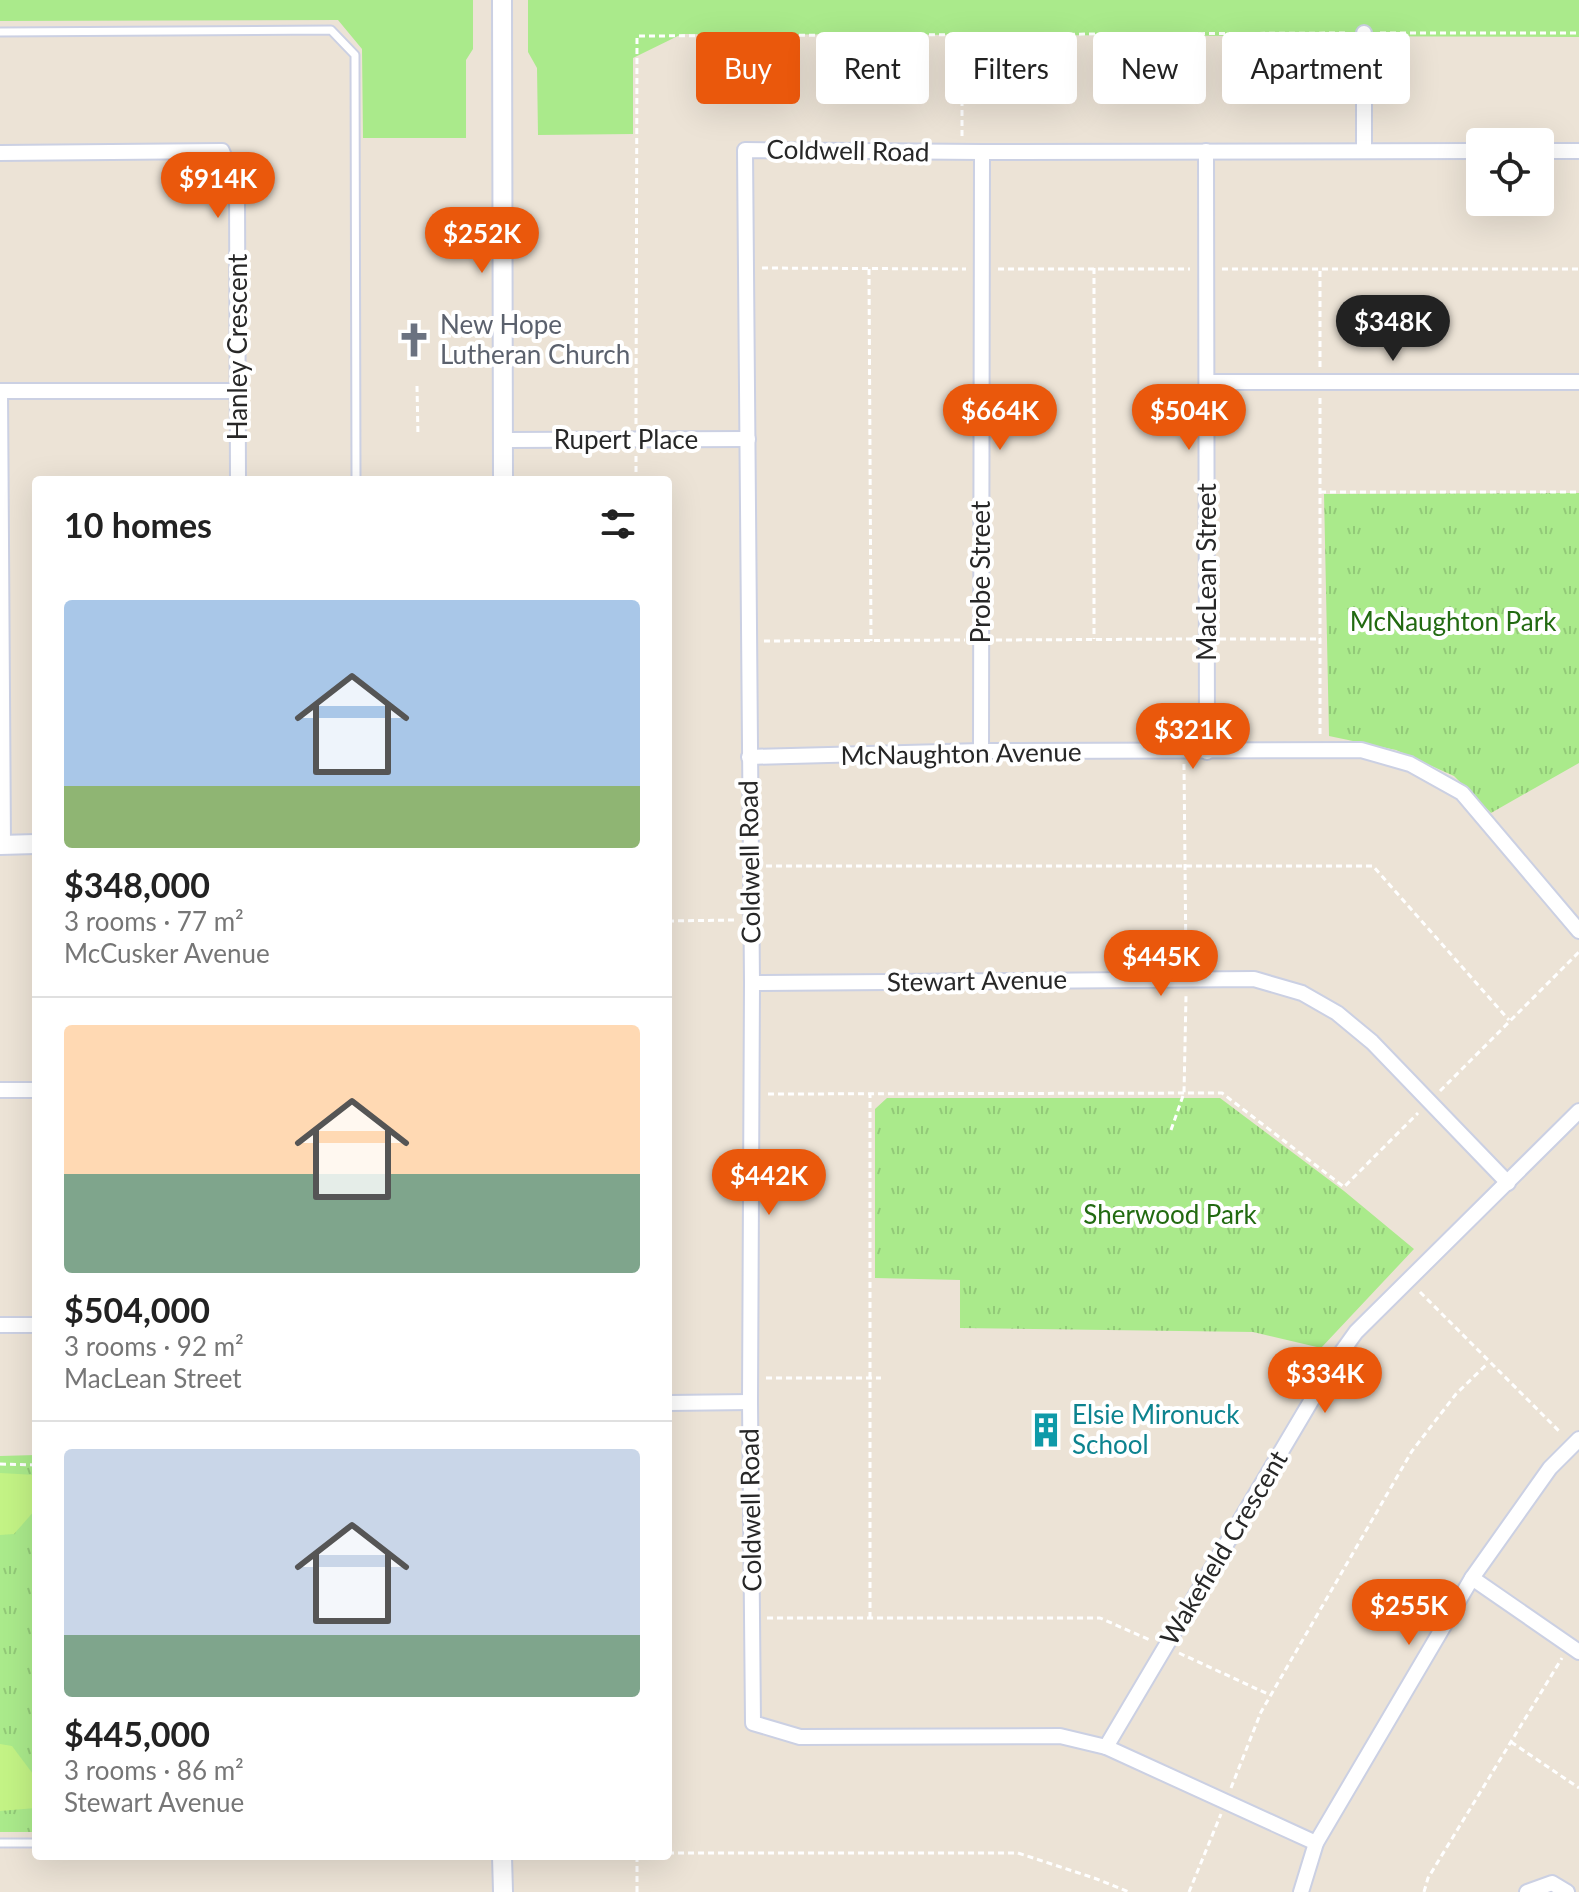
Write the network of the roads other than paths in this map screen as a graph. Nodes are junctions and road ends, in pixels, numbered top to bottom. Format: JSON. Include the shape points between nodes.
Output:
{"nodes":[{"id":1,"x":502,"y":0,"type":"edge"},
{"id":2,"x":0,"y":32,"type":"edge"},
{"id":3,"x":1364,"y":104,"type":"edge"},
{"id":4,"x":1206,"y":151,"type":"junction"},
{"id":5,"x":1364,"y":151,"type":"junction"},
{"id":6,"x":1466,"y":151,"type":"edge"},
{"id":7,"x":1554,"y":151,"type":"edge"},
{"id":8,"x":1579,"y":151,"type":"edge"},
{"id":9,"x":982,"y":152,"type":"junction"},
{"id":10,"x":0,"y":153,"type":"edge"},
{"id":11,"x":1208,"y":382,"type":"junction"},
{"id":12,"x":1579,"y":382,"type":"edge"},
{"id":13,"x":238,"y":391,"type":"junction"},
{"id":14,"x":748,"y":439,"type":"junction"},
{"id":15,"x":504,"y":440,"type":"junction"},
{"id":16,"x":238,"y":476,"type":"edge"},
{"id":17,"x":356,"y":476,"type":"edge"},
{"id":18,"x":503,"y":476,"type":"edge"},
{"id":19,"x":981,"y":751,"type":"junction"},
{"id":20,"x":1207,"y":752,"type":"junction"},
{"id":21,"x":749,"y":757,"type":"junction"},
{"id":22,"x":32,"y":844,"type":"edge"},
{"id":23,"x":1,"y":845,"type":"edge"},
{"id":24,"x":1579,"y":931,"type":"edge"},
{"id":25,"x":752,"y":983,"type":"junction"},
{"id":26,"x":0,"y":1090,"type":"edge"},
{"id":27,"x":32,"y":1090,"type":"edge"},
{"id":28,"x":1579,"y":1111,"type":"edge"},
{"id":29,"x":1508,"y":1183,"type":"junction"},
{"id":30,"x":0,"y":1325,"type":"edge"},
{"id":31,"x":32,"y":1325,"type":"edge"},
{"id":32,"x":750,"y":1402,"type":"junction"},
{"id":33,"x":672,"y":1403,"type":"edge"},
{"id":34,"x":1576,"y":1442,"type":"edge"},
{"id":35,"x":1472,"y":1578,"type":"junction"},
{"id":36,"x":1574,"y":1648,"type":"edge"},
{"id":37,"x":1106,"y":1747,"type":"junction"},
{"id":38,"x":0,"y":1843,"type":"edge"},
{"id":39,"x":32,"y":1843,"type":"edge"},
{"id":40,"x":1316,"y":1843,"type":"junction"},
{"id":41,"x":502,"y":1860,"type":"edge"},
{"id":42,"x":503,"y":1892,"type":"edge"},
{"id":43,"x":1301,"y":1892,"type":"edge"},
{"id":44,"x":1527,"y":1892,"type":"edge"},
{"id":45,"x":1567,"y":1892,"type":"edge"}],
"edges":[{"from":1,"to":15,"type":"street"},
{"from":2,"to":17,"type":"lane","via":[[331,30],[355,55]]},
{"from":3,"to":5,"type":"street"},
{"from":4,"to":5,"type":"street","name":"Coldwell Road"},
{"from":4,"to":9,"type":"street","name":"Coldwell Road"},
{"from":4,"to":11,"type":"street","name":"MacLean Street"},
{"from":5,"to":6,"type":"street","name":"Coldwell Road"},
{"from":7,"to":8,"type":"street"},
{"from":9,"to":14,"type":"street","name":"Coldwell Road","via":[[745,150]]},
{"from":9,"to":19,"type":"street","name":"Probe Street"},
{"from":10,"to":13,"type":"street","name":"Hanley Crescent","via":[[222,151],[237,189]]},
{"from":11,"to":12,"type":"street"},
{"from":11,"to":20,"type":"street","name":"MacLean Street"},
{"from":13,"to":16,"type":"street","name":"Hanley Crescent"},
{"from":13,"to":23,"type":"street","via":[[0,391]]},
{"from":14,"to":15,"type":"street","name":"Rupert Place"},
{"from":14,"to":21,"type":"street","name":"Coldwell Road"},
{"from":15,"to":18,"type":"street"},
{"from":19,"to":20,"type":"street","name":"McNaughton Avenue"},
{"from":19,"to":21,"type":"street","name":"McNaughton Avenue"},
{"from":20,"to":24,"type":"street","name":"McNaughton Avenue","via":[[1361,750],[1410,764],[1462,793]]},
{"from":21,"to":25,"type":"street","name":"Coldwell Road"},
{"from":22,"to":23,"type":"street"},
{"from":25,"to":29,"type":"street","name":"Stewart Avenue","via":[[1254,979],[1302,993],[1337,1013],[1372,1042]]},
{"from":25,"to":32,"type":"street","name":"Coldwell Road"},
{"from":26,"to":27,"type":"street"},
{"from":28,"to":29,"type":"street","name":"Wakefield Crescent"},
{"from":29,"to":37,"type":"street","name":"Wakefield Crescent","via":[[1356,1332],[1333,1364]]},
{"from":30,"to":31,"type":"street"},
{"from":32,"to":33,"type":"street"},
{"from":32,"to":37,"type":"street","name":"Coldwell Road","via":[[753,1723],[800,1737],[1060,1736]]},
{"from":34,"to":35,"type":"street","via":[[1550,1468]]},
{"from":35,"to":36,"type":"street"},
{"from":35,"to":40,"type":"street"},
{"from":37,"to":40,"type":"street","name":"Coldwell Road"},
{"from":38,"to":39,"type":"lane"},
{"from":40,"to":43,"type":"street"},
{"from":41,"to":42,"type":"street"},
{"from":44,"to":45,"type":"street","via":[[1552,1883]]}]}
